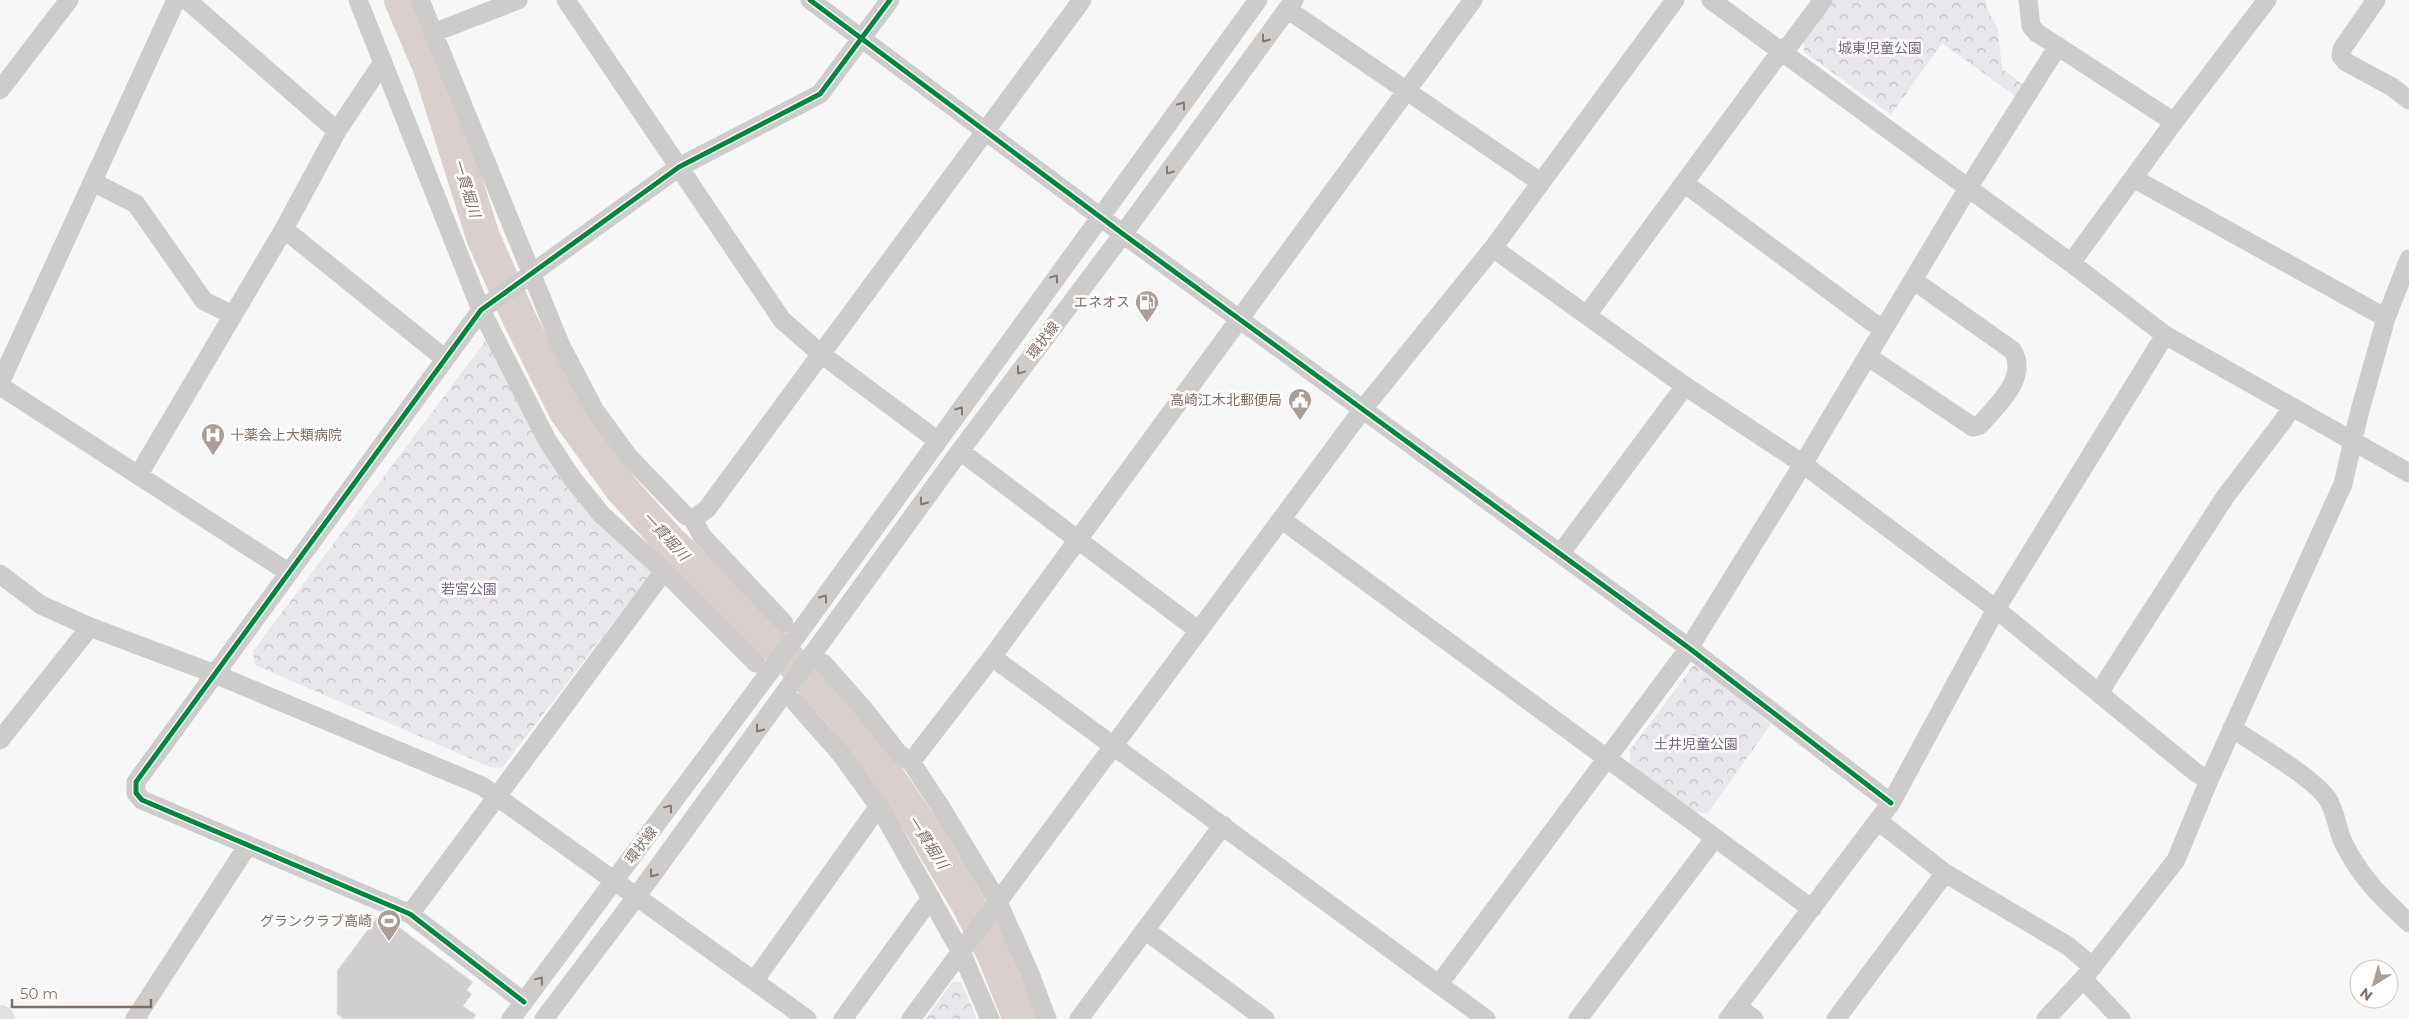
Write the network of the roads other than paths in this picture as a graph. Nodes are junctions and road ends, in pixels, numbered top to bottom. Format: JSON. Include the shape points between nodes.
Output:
{"nodes":[{"id":1,"x":69,"y":0,"type":"edge"},
{"id":2,"x":176,"y":0,"type":"edge"},
{"id":3,"x":187,"y":0,"type":"edge"},
{"id":4,"x":358,"y":0,"type":"edge"},
{"id":5,"x":420,"y":0,"type":"edge"},
{"id":6,"x":518,"y":0,"type":"edge"},
{"id":7,"x":566,"y":0,"type":"edge"},
{"id":8,"x":810,"y":0,"type":"edge"},
{"id":9,"x":890,"y":0,"type":"edge"},
{"id":10,"x":1082,"y":0,"type":"edge"},
{"id":11,"x":1258,"y":0,"type":"edge"},
{"id":12,"x":1473,"y":0,"type":"edge"},
{"id":13,"x":1675,"y":0,"type":"edge"},
{"id":14,"x":1711,"y":0,"type":"edge"},
{"id":15,"x":1823,"y":0,"type":"edge"},
{"id":16,"x":2028,"y":0,"type":"edge"},
{"id":17,"x":2268,"y":0,"type":"edge"},
{"id":18,"x":2376,"y":0,"type":"edge"},
{"id":19,"x":1290,"y":4,"type":"edge"},
{"id":20,"x":433,"y":33,"type":"junction"},
{"id":21,"x":862,"y":39,"type":"junction"},
{"id":22,"x":2058,"y":46,"type":"junction"},
{"id":23,"x":1781,"y":51,"type":"junction"},
{"id":24,"x":383,"y":62,"type":"junction"},
{"id":25,"x":0,"y":90,"type":"edge"},
{"id":26,"x":1408,"y":90,"type":"junction"},
{"id":27,"x":2409,"y":100,"type":"edge"},
{"id":28,"x":2174,"y":122,"type":"junction"},
{"id":29,"x":984,"y":130,"type":"junction"},
{"id":30,"x":337,"y":132,"type":"junction"},
{"id":31,"x":679,"y":167,"type":"junction"},
{"id":32,"x":2133,"y":178,"type":"junction"},
{"id":33,"x":93,"y":182,"type":"junction"},
{"id":34,"x":1540,"y":182,"type":"junction"},
{"id":35,"x":1684,"y":183,"type":"junction"},
{"id":36,"x":1968,"y":188,"type":"junction"},
{"id":37,"x":1100,"y":216,"type":"junction"},
{"id":38,"x":284,"y":229,"type":"junction"},
{"id":39,"x":1123,"y":234,"type":"junction"},
{"id":40,"x":1493,"y":248,"type":"junction"},
{"id":41,"x":2409,"y":259,"type":"edge"},
{"id":42,"x":2071,"y":263,"type":"junction"},
{"id":43,"x":530,"y":274,"type":"junction"},
{"id":44,"x":1913,"y":280,"type":"junction"},
{"id":45,"x":481,"y":310,"type":"junction"},
{"id":46,"x":233,"y":315,"type":"junction"},
{"id":47,"x":1587,"y":315,"type":"junction"},
{"id":48,"x":2386,"y":318,"type":"junction"},
{"id":49,"x":1240,"y":320,"type":"junction"},
{"id":50,"x":1884,"y":328,"type":"junction"},
{"id":51,"x":2165,"y":335,"type":"junction"},
{"id":52,"x":821,"y":354,"type":"junction"},
{"id":53,"x":444,"y":358,"type":"junction"},
{"id":54,"x":1866,"y":358,"type":"junction"},
{"id":55,"x":0,"y":385,"type":"edge"},
{"id":56,"x":1685,"y":386,"type":"junction"},
{"id":57,"x":2291,"y":407,"type":"junction"},
{"id":58,"x":1363,"y":409,"type":"junction"},
{"id":59,"x":938,"y":441,"type":"junction"},
{"id":60,"x":2353,"y":442,"type":"junction"},
{"id":61,"x":960,"y":450,"type":"junction"},
{"id":62,"x":1803,"y":464,"type":"junction"},
{"id":63,"x":2409,"y":473,"type":"edge"},
{"id":64,"x":139,"y":474,"type":"junction"},
{"id":65,"x":693,"y":519,"type":"junction"},
{"id":66,"x":1281,"y":519,"type":"junction"},
{"id":67,"x":1078,"y":540,"type":"junction"},
{"id":68,"x":1560,"y":554,"type":"junction"},
{"id":69,"x":664,"y":571,"type":"junction"},
{"id":70,"x":288,"y":572,"type":"junction"},
{"id":71,"x":0,"y":574,"type":"edge"},
{"id":72,"x":1996,"y":609,"type":"junction"},
{"id":73,"x":90,"y":627,"type":"junction"},
{"id":74,"x":790,"y":630,"type":"junction"},
{"id":75,"x":1199,"y":631,"type":"junction"},
{"id":76,"x":1689,"y":648,"type":"junction"},
{"id":77,"x":992,"y":657,"type":"junction"},
{"id":78,"x":818,"y":659,"type":"junction"},
{"id":79,"x":763,"y":667,"type":"junction"},
{"id":80,"x":215,"y":674,"type":"junction"},
{"id":81,"x":2100,"y":693,"type":"junction"},
{"id":82,"x":791,"y":696,"type":"junction"},
{"id":83,"x":2232,"y":728,"type":"junction"},
{"id":84,"x":0,"y":740,"type":"edge"},
{"id":85,"x":1113,"y":745,"type":"junction"},
{"id":86,"x":1605,"y":758,"type":"junction"},
{"id":87,"x":911,"y":762,"type":"junction"},
{"id":88,"x":2209,"y":780,"type":"junction"},
{"id":89,"x":497,"y":796,"type":"junction"},
{"id":90,"x":1891,"y":802,"type":"junction"},
{"id":91,"x":880,"y":808,"type":"junction"},
{"id":92,"x":1878,"y":820,"type":"junction"},
{"id":93,"x":1223,"y":825,"type":"junction"},
{"id":94,"x":1714,"y":839,"type":"junction"},
{"id":95,"x":248,"y":845,"type":"junction"},
{"id":96,"x":1945,"y":873,"type":"junction"},
{"id":97,"x":615,"y":880,"type":"junction"},
{"id":98,"x":637,"y":896,"type":"junction"},
{"id":99,"x":931,"y":898,"type":"junction"},
{"id":100,"x":997,"y":903,"type":"junction"},
{"id":101,"x":1812,"y":909,"type":"junction"},
{"id":102,"x":410,"y":914,"type":"junction"},
{"id":103,"x":2409,"y":923,"type":"edge"},
{"id":104,"x":1145,"y":930,"type":"junction"},
{"id":105,"x":962,"y":953,"type":"junction"},
{"id":106,"x":2088,"y":973,"type":"junction"},
{"id":107,"x":754,"y":980,"type":"junction"},
{"id":108,"x":1439,"y":984,"type":"junction"},
{"id":109,"x":524,"y":1002,"type":"junction"},
{"id":110,"x":1733,"y":1013,"type":"edge"},
{"id":111,"x":1088,"y":1016,"type":"edge"},
{"id":112,"x":135,"y":1019,"type":"edge"},
{"id":113,"x":511,"y":1019,"type":"edge"},
{"id":114,"x":544,"y":1019,"type":"edge"},
{"id":115,"x":807,"y":1019,"type":"edge"},
{"id":116,"x":843,"y":1019,"type":"edge"},
{"id":117,"x":911,"y":1019,"type":"edge"},
{"id":118,"x":990,"y":1019,"type":"edge"},
{"id":119,"x":1047,"y":1019,"type":"edge"},
{"id":120,"x":1265,"y":1019,"type":"edge"},
{"id":121,"x":1486,"y":1019,"type":"edge"},
{"id":122,"x":1578,"y":1019,"type":"edge"},
{"id":123,"x":1754,"y":1019,"type":"edge"},
{"id":124,"x":1836,"y":1019,"type":"edge"},
{"id":125,"x":2046,"y":1019,"type":"edge"},
{"id":126,"x":2120,"y":1019,"type":"edge"}],
"edges":[{"from":1,"to":25,"type":"street"},
{"from":2,"to":33,"type":"street"},
{"from":3,"to":30,"type":"street"},
{"from":4,"to":24,"type":"street"},
{"from":5,"to":20,"type":"street"},
{"from":6,"to":20,"type":"street"},
{"from":7,"to":31,"type":"street"},
{"from":8,"to":21,"type":"street"},
{"from":9,"to":21,"type":"street"},
{"from":10,"to":29,"type":"street"},
{"from":37,"to":11,"type":"street","name":"環状線","one_way":true},
{"from":12,"to":26,"type":"street"},
{"from":13,"to":34,"type":"street"},
{"from":14,"to":23,"type":"street"},
{"from":15,"to":23,"type":"street","via":[[1791,43]]},
{"from":16,"to":22,"type":"street","via":[[2031,26]]},
{"from":17,"to":28,"type":"street"},
{"from":18,"to":27,"type":"street","via":[[2342,49],[2341,56]]},
{"from":19,"to":26,"type":"street"},
{"from":19,"to":39,"type":"street","name":"環状線","one_way":true},
{"from":20,"to":43,"type":"street"},
{"from":21,"to":29,"type":"street"},
{"from":21,"to":31,"type":"street","via":[[820,94]]},
{"from":22,"to":28,"type":"street"},
{"from":22,"to":36,"type":"street"},
{"from":23,"to":35,"type":"street"},
{"from":23,"to":36,"type":"street"},
{"from":24,"to":30,"type":"street"},
{"from":24,"to":45,"type":"street"},
{"from":26,"to":34,"type":"street"},
{"from":26,"to":49,"type":"street"},
{"from":28,"to":32,"type":"street"},
{"from":29,"to":37,"type":"street"},
{"from":29,"to":52,"type":"street"},
{"from":30,"to":38,"type":"street"},
{"from":31,"to":43,"type":"street"},
{"from":31,"to":52,"type":"street","via":[[782,320]]},
{"from":32,"to":42,"type":"street"},
{"from":32,"to":48,"type":"street"},
{"from":33,"to":46,"type":"street","via":[[136,204],[204,301]]},
{"from":33,"to":55,"type":"street"},
{"from":34,"to":40,"type":"street"},
{"from":35,"to":47,"type":"street"},
{"from":35,"to":50,"type":"street"},
{"from":36,"to":42,"type":"street"},
{"from":36,"to":44,"type":"street"},
{"from":37,"to":39,"type":"street"},
{"from":59,"to":37,"type":"street","name":"環状線","one_way":true},
{"from":38,"to":46,"type":"street"},
{"from":38,"to":53,"type":"street"},
{"from":39,"to":49,"type":"street"},
{"from":39,"to":61,"type":"street","name":"環状線","one_way":true},
{"from":40,"to":47,"type":"street"},
{"from":40,"to":58,"type":"street"},
{"from":41,"to":48,"type":"street"},
{"from":42,"to":51,"type":"street"},
{"from":43,"to":45,"type":"street"},
{"from":43,"to":65,"type":"street","via":[[561,346],[594,408],[629,457],[685,515]]},
{"from":44,"to":50,"type":"street"},
{"from":44,"to":54,"type":"street","via":[[2012,350],[2016,356],[2016,380],[1980,425],[1973,427]]},
{"from":45,"to":53,"type":"street"},
{"from":45,"to":69,"type":"street","via":[[547,440],[572,478],[602,515]]},
{"from":46,"to":64,"type":"street"},
{"from":47,"to":56,"type":"street"},
{"from":48,"to":60,"type":"street"},
{"from":49,"to":58,"type":"street"},
{"from":49,"to":67,"type":"street"},
{"from":50,"to":54,"type":"street"},
{"from":51,"to":57,"type":"street"},
{"from":51,"to":72,"type":"street"},
{"from":52,"to":59,"type":"street"},
{"from":52,"to":65,"type":"street","via":[[707,509]]},
{"from":53,"to":70,"type":"street"},
{"from":54,"to":62,"type":"street"},
{"from":55,"to":64,"type":"street"},
{"from":56,"to":62,"type":"street"},
{"from":56,"to":68,"type":"street"},
{"from":57,"to":60,"type":"street"},
{"from":57,"to":81,"type":"street","via":[[2225,496]]},
{"from":58,"to":66,"type":"street"},
{"from":58,"to":68,"type":"street"},
{"from":74,"to":59,"type":"street","name":"環状線","one_way":true},
{"from":60,"to":63,"type":"street"},
{"from":60,"to":83,"type":"street","via":[[2343,484]]},
{"from":61,"to":67,"type":"street"},
{"from":61,"to":78,"type":"street","name":"環状線","one_way":true},
{"from":62,"to":72,"type":"street"},
{"from":62,"to":76,"type":"street"},
{"from":64,"to":70,"type":"street"},
{"from":65,"to":74,"type":"street","via":[[702,536]]},
{"from":66,"to":75,"type":"street"},
{"from":66,"to":86,"type":"street"},
{"from":67,"to":75,"type":"street"},
{"from":67,"to":77,"type":"street"},
{"from":68,"to":76,"type":"street"},
{"from":69,"to":79,"type":"street"},
{"from":69,"to":89,"type":"street"},
{"from":70,"to":80,"type":"street"},
{"from":71,"to":73,"type":"street","via":[[41,605]]},
{"from":72,"to":81,"type":"street"},
{"from":72,"to":90,"type":"street"},
{"from":73,"to":80,"type":"street"},
{"from":73,"to":84,"type":"street"},
{"from":74,"to":79,"type":"street","name":"環状線"},
{"from":75,"to":85,"type":"street"},
{"from":76,"to":86,"type":"street"},
{"from":76,"to":90,"type":"street"},
{"from":77,"to":85,"type":"street"},
{"from":77,"to":87,"type":"street"},
{"from":78,"to":82,"type":"street","name":"環状線"},
{"from":78,"to":87,"type":"street","via":[[899,754]]},
{"from":97,"to":79,"type":"street","name":"環状線","one_way":true},
{"from":80,"to":89,"type":"street","via":[[482,786]]},
{"from":80,"to":95,"type":"street","via":[[136,782],[136,792],[142,800]]},
{"from":81,"to":88,"type":"street"},
{"from":82,"to":91,"type":"street","via":[[840,753]]},
{"from":82,"to":98,"type":"street","name":"環状線","one_way":true},
{"from":83,"to":88,"type":"street"},
{"from":83,"to":103,"type":"street","via":[[2312,783],[2327,799],[2344,843],[2361,874],[2375,892]]},
{"from":85,"to":93,"type":"street"},
{"from":85,"to":100,"type":"street"},
{"from":86,"to":94,"type":"street"},
{"from":86,"to":108,"type":"street"},
{"from":87,"to":100,"type":"street"},
{"from":88,"to":106,"type":"street","via":[[2176,860]]},
{"from":89,"to":97,"type":"street"},
{"from":89,"to":102,"type":"street"},
{"from":90,"to":92,"type":"street"},
{"from":91,"to":99,"type":"street"},
{"from":91,"to":107,"type":"street"},
{"from":92,"to":96,"type":"street"},
{"from":92,"to":101,"type":"street"},
{"from":93,"to":104,"type":"street"},
{"from":93,"to":108,"type":"street"},
{"from":94,"to":101,"type":"street"},
{"from":94,"to":122,"type":"street"},
{"from":95,"to":102,"type":"street"},
{"from":95,"to":112,"type":"street"},
{"from":96,"to":106,"type":"street","via":[[2068,946]]},
{"from":96,"to":124,"type":"street"},
{"from":97,"to":98,"type":"street"},
{"from":109,"to":97,"type":"street","name":"環状線","one_way":true},
{"from":98,"to":107,"type":"street"},
{"from":98,"to":114,"type":"street","name":"環状線"},
{"from":99,"to":105,"type":"street"},
{"from":99,"to":116,"type":"street"},
{"from":100,"to":105,"type":"street"},
{"from":100,"to":119,"type":"street"},
{"from":101,"to":110,"type":"street"},
{"from":102,"to":109,"type":"street"},
{"from":104,"to":111,"type":"street"},
{"from":104,"to":120,"type":"street"},
{"from":105,"to":117,"type":"street"},
{"from":105,"to":118,"type":"street"},
{"from":106,"to":125,"type":"street"},
{"from":106,"to":126,"type":"street"},
{"from":107,"to":115,"type":"street"},
{"from":108,"to":121,"type":"street"},
{"from":109,"to":113,"type":"street","name":"環状線"},
{"from":110,"to":123,"type":"street"}]}
